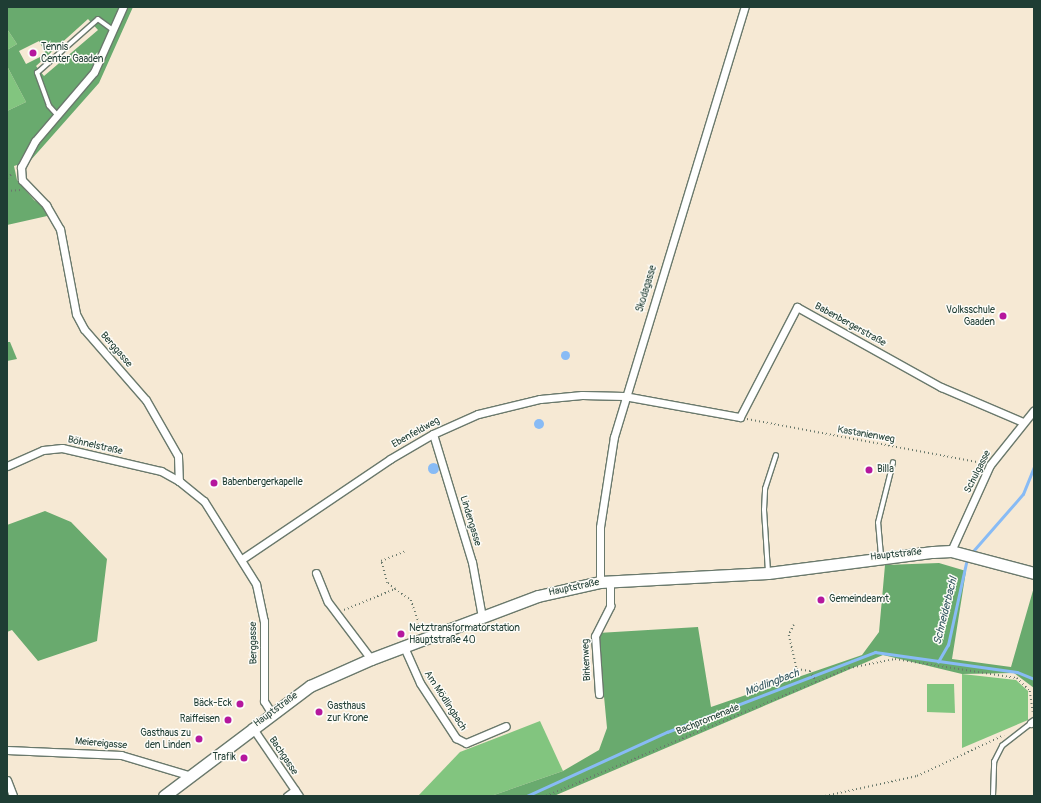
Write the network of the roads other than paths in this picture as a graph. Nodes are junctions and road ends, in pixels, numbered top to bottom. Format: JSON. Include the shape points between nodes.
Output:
{"nodes":[{"id":1,"x":123,"y":7,"type":"edge"},
{"id":2,"x":745,"y":7,"type":"edge"},
{"id":3,"x":114,"y":31,"type":"junction"},
{"id":4,"x":58,"y":115,"type":"junction"},
{"id":5,"x":624,"y":396,"type":"junction"},
{"id":6,"x":1034,"y":410,"type":"edge"},
{"id":7,"x":1023,"y":422,"type":"junction"},
{"id":8,"x":433,"y":434,"type":"junction"},
{"id":9,"x":776,"y":456,"type":"dead end"},
{"id":10,"x":893,"y":463,"type":"dead end"},
{"id":11,"x":7,"y":466,"type":"edge"},
{"id":12,"x":179,"y":481,"type":"junction"},
{"id":13,"x":951,"y":551,"type":"junction"},
{"id":14,"x":881,"y":558,"type":"junction"},
{"id":15,"x":242,"y":559,"type":"junction"},
{"id":16,"x":316,"y":573,"type":"dead end"},
{"id":17,"x":768,"y":573,"type":"junction"},
{"id":18,"x":1034,"y":573,"type":"edge"},
{"id":19,"x":605,"y":582,"type":"junction"},
{"id":20,"x":482,"y":617,"type":"junction"},
{"id":21,"x":404,"y":646,"type":"junction"},
{"id":22,"x":371,"y":659,"type":"junction"},
{"id":23,"x":599,"y":694,"type":"dead end"},
{"id":24,"x":271,"y":712,"type":"junction"},
{"id":25,"x":1032,"y":722,"type":"edge"},
{"id":26,"x":506,"y":726,"type":"dead end"},
{"id":27,"x":252,"y":728,"type":"junction"},
{"id":28,"x":7,"y":750,"type":"edge"},
{"id":29,"x":191,"y":776,"type":"junction"},
{"id":30,"x":7,"y":780,"type":"edge"},
{"id":31,"x":297,"y":793,"type":"edge"},
{"id":32,"x":13,"y":796,"type":"edge"},
{"id":33,"x":164,"y":796,"type":"edge"},
{"id":34,"x":287,"y":796,"type":"edge"},
{"id":35,"x":993,"y":796,"type":"edge"}],
"edges":[{"from":1,"to":3,"type":"street","name":"Berggasse"},
{"from":2,"to":5,"type":"street","name":"Skodagasse"},
{"from":3,"to":4,"type":"street","name":"Berggasse","via":[[94,72]]},
{"from":3,"to":4,"type":"lane","via":[[98,19],[37,73],[49,106]]},
{"from":4,"to":12,"type":"street","name":"Berggasse","via":[[24,158],[22,180],[46,205],[60,229],[76,314],[84,329],[146,400],[178,456]]},
{"from":5,"to":7,"type":"street","name":"Babenbergerstraße","via":[[740,417],[797,307],[941,387]]},
{"from":5,"to":8,"type":"street","name":"Ebenfeldweg","via":[[540,399],[478,414]]},
{"from":5,"to":19,"type":"street","name":"Skodagasse","via":[[614,437],[600,527]]},
{"from":6,"to":7,"type":"street","name":"Schulgasse"},
{"from":7,"to":13,"type":"street","name":"Schulgasse","via":[[990,465]]},
{"from":8,"to":15,"type":"street","name":"Ebenfeldweg"},
{"from":8,"to":20,"type":"street","name":"Lindengasse","via":[[472,562]]},
{"from":9,"to":17,"type":"lane","via":[[765,488]]},
{"from":10,"to":14,"type":"lane","via":[[878,523]]},
{"from":11,"to":12,"type":"street","name":"Böhnelstraße","via":[[43,450],[62,448],[161,472]]},
{"from":12,"to":15,"type":"street","name":"Berggasse","via":[[204,501]]},
{"from":13,"to":14,"type":"main road","name":"Hauptstraße"},
{"from":13,"to":18,"type":"main road","name":"Hauptstraße"},
{"from":14,"to":17,"type":"main road","name":"Hauptstraße"},
{"from":15,"to":24,"type":"street","name":"Berggasse","via":[[262,606],[264,701]]},
{"from":16,"to":22,"type":"street","via":[[337,614]]},
{"from":17,"to":19,"type":"main road","name":"Hauptstraße"},
{"from":19,"to":20,"type":"main road","name":"Hauptstraße","via":[[538,596]]},
{"from":19,"to":23,"type":"street","name":"Birkenweg","via":[[610,606],[595,636]]},
{"from":20,"to":21,"type":"main road","name":"Hauptstraße"},
{"from":21,"to":22,"type":"main road","name":"Hauptstraße"},
{"from":21,"to":26,"type":"street","name":"Am Mödlingbach","via":[[420,683],[456,738],[466,743]]},
{"from":22,"to":24,"type":"main road","name":"Hauptstraße","via":[[310,686]]},
{"from":24,"to":27,"type":"main road","name":"Hauptstraße"},
{"from":25,"to":35,"type":"lane","via":[[1002,746],[994,762]]},
{"from":27,"to":29,"type":"main road","name":"Hauptstraße"},
{"from":27,"to":31,"type":"street","name":"Bachgasse"},
{"from":28,"to":29,"type":"street","name":"Meiereigasse","via":[[121,755]]},
{"from":29,"to":33,"type":"main road","name":"Hauptstraße"},
{"from":30,"to":32,"type":"street"},
{"from":31,"to":34,"type":"street"}]}
